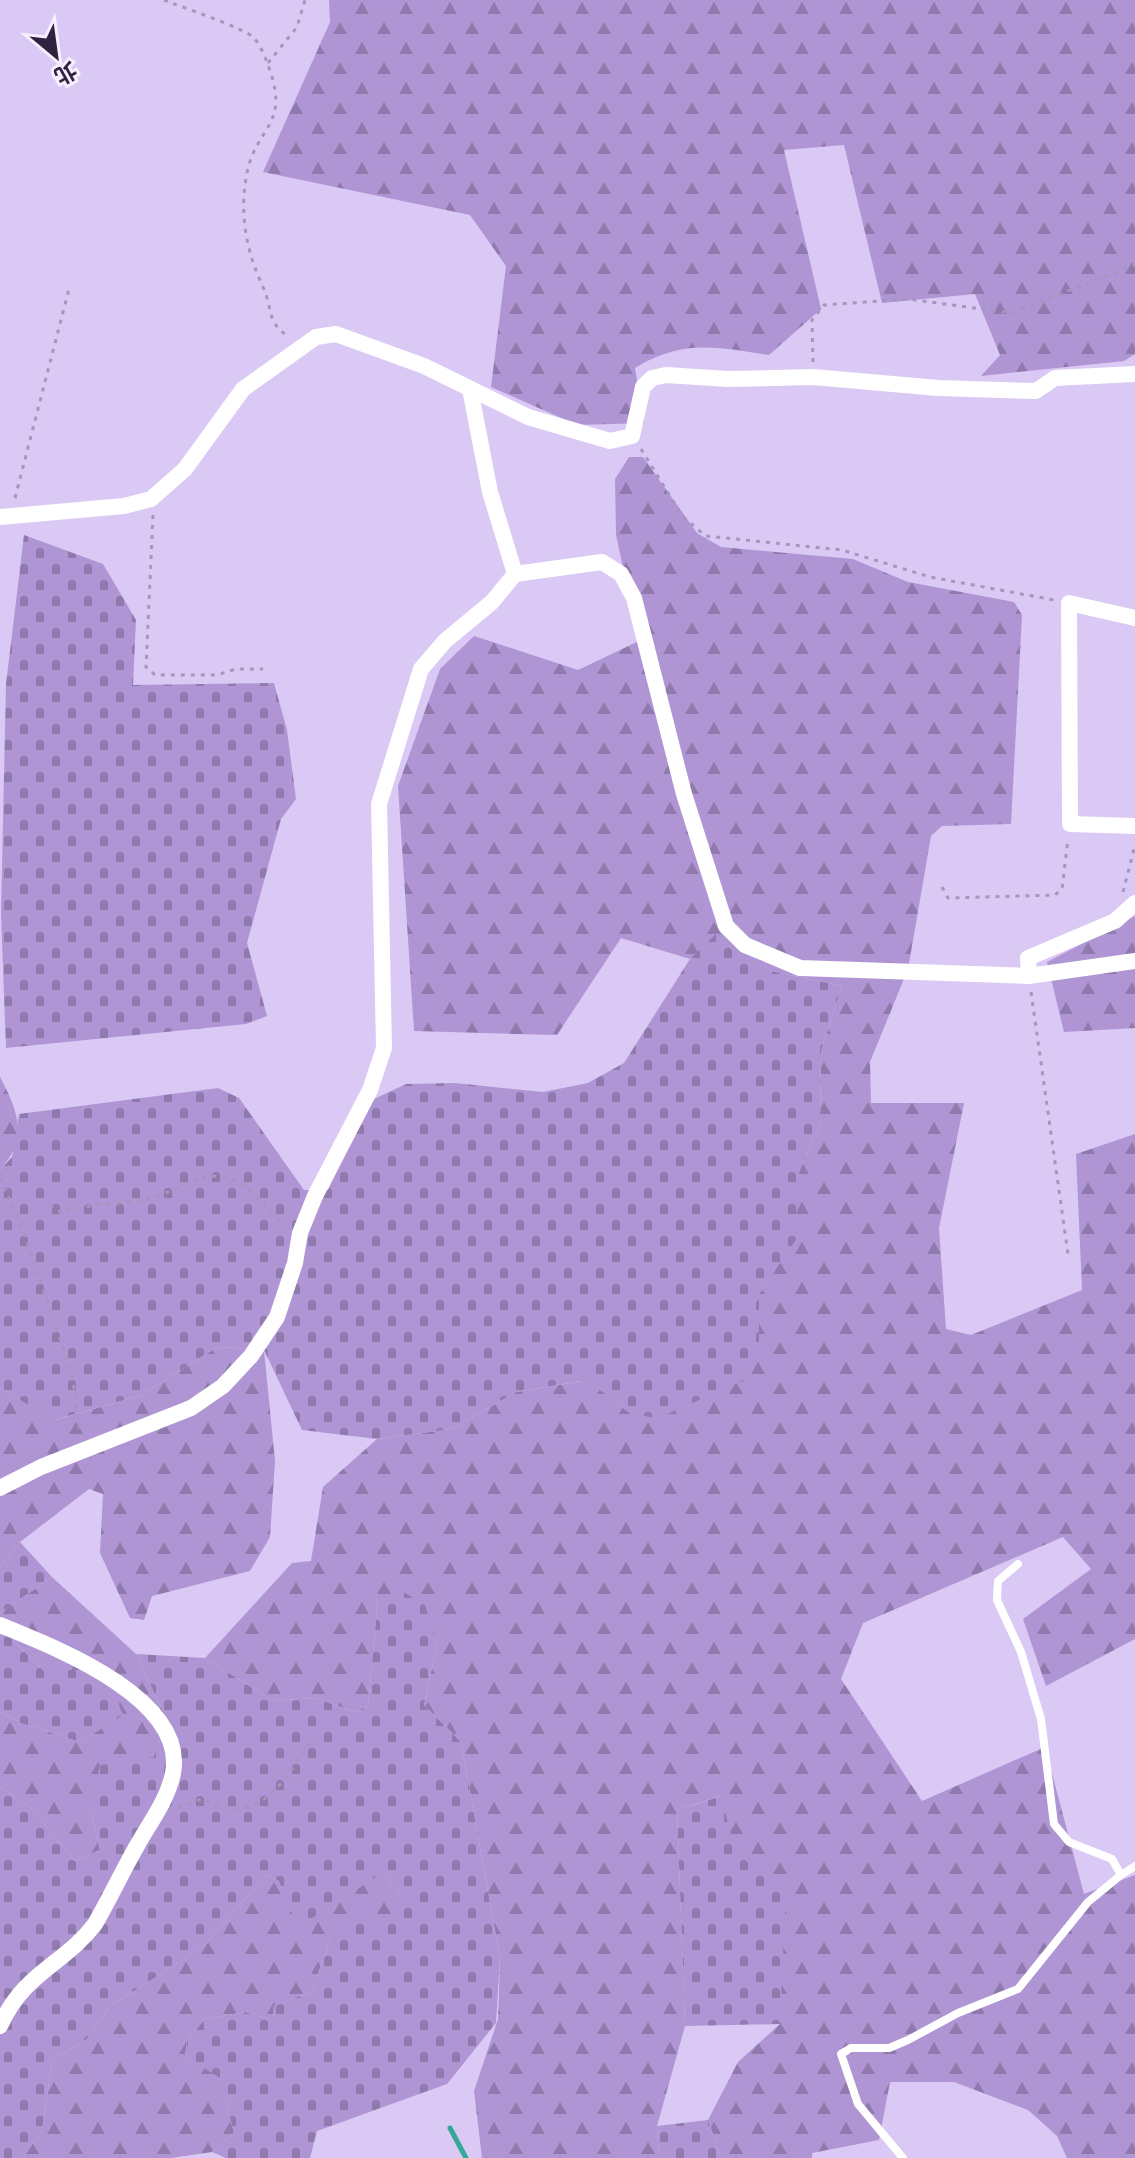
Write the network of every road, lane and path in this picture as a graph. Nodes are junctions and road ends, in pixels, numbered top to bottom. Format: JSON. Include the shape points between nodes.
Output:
{"nodes":[{"id":1,"x":164,"y":0,"type":"edge"},
{"id":2,"x":305,"y":0,"type":"edge"},
{"id":3,"x":268,"y":63,"type":"junction"},
{"id":4,"x":1135,"y":265,"type":"edge"},
{"id":5,"x":70,"y":285,"type":"dead end"},
{"id":6,"x":304,"y":345,"type":"junction"},
{"id":7,"x":1135,"y":374,"type":"edge"},
{"id":8,"x":813,"y":377,"type":"junction"},
{"id":9,"x":470,"y":389,"type":"junction"},
{"id":10,"x":632,"y":436,"type":"junction"},
{"id":11,"x":151,"y":499,"type":"junction"},
{"id":12,"x":5,"y":517,"type":"edge"},
{"id":13,"x":515,"y":574,"type":"junction"},
{"id":14,"x":1069,"y":603,"type":"junction"},
{"id":15,"x":1135,"y":618,"type":"edge"},
{"id":16,"x":263,"y":669,"type":"dead end"},
{"id":17,"x":1070,"y":824,"type":"junction"},
{"id":18,"x":1135,"y":826,"type":"edge"},
{"id":19,"x":1135,"y":845,"type":"edge"},
{"id":20,"x":942,"y":887,"type":"dead end"},
{"id":21,"x":1129,"y":900,"type":"edge"},
{"id":22,"x":1135,"y":961,"type":"edge"},
{"id":23,"x":1029,"y":976,"type":"junction"},
{"id":24,"x":0,"y":1178,"type":"edge"},
{"id":25,"x":50,"y":1205,"type":"dead end"},
{"id":26,"x":300,"y":1233,"type":"junction"},
{"id":27,"x":1068,"y":1254,"type":"dead end"},
{"id":28,"x":81,"y":1451,"type":"junction"},
{"id":29,"x":0,"y":1488,"type":"edge"},
{"id":30,"x":1018,"y":1564,"type":"dead end"},
{"id":31,"x":0,"y":1625,"type":"edge"},
{"id":32,"x":313,"y":1739,"type":"dead end"},
{"id":33,"x":163,"y":1802,"type":"junction"},
{"id":34,"x":1135,"y":1866,"type":"edge"},
{"id":35,"x":1121,"y":1875,"type":"junction"},
{"id":36,"x":0,"y":2026,"type":"edge"},
{"id":37,"x":903,"y":2158,"type":"edge"}],
"edges":[{"from":1,"to":3,"type":"path","via":[[253,37]]},
{"from":2,"to":3,"type":"path","via":[[297,27]]},
{"from":3,"to":6,"type":"path","via":[[278,99],[247,173],[243,225],[269,315],[278,330]]},
{"from":4,"to":8,"type":"path","via":[[1011,313],[908,299],[824,305],[812,320]]},
{"from":5,"to":12,"type":"path"},
{"from":6,"to":9,"type":"street","via":[[336,334],[354,338]]},
{"from":6,"to":11,"type":"street","via":[[243,389],[185,469]]},
{"from":7,"to":8,"type":"street","via":[[1055,378],[1036,391]]},
{"from":8,"to":10,"type":"street","via":[[652,378],[643,387]]},
{"from":9,"to":10,"type":"street","via":[[528,417],[610,441]]},
{"from":9,"to":13,"type":"street","via":[[490,492]]},
{"from":10,"to":14,"type":"path","via":[[683,517],[706,536],[842,550],[930,577]]},
{"from":11,"to":12,"type":"street"},
{"from":11,"to":16,"type":"path","via":[[146,667],[155,675]]},
{"from":13,"to":23,"type":"street","via":[[602,562],[621,574],[634,598],[684,794],[726,926],[745,945],[800,968]]},
{"from":13,"to":26,"type":"street","via":[[421,669],[379,804],[384,1048],[370,1090]]},
{"from":14,"to":15,"type":"street"},
{"from":14,"to":17,"type":"street"},
{"from":17,"to":18,"type":"street"},
{"from":17,"to":20,"type":"path","via":[[1062,889],[1055,895],[948,898]]},
{"from":19,"to":21,"type":"path"},
{"from":21,"to":23,"type":"street","via":[[1115,921],[1028,958]]},
{"from":22,"to":23,"type":"street"},
{"from":23,"to":27,"type":"path"},
{"from":24,"to":28,"type":"path","via":[[72,1374]]},
{"from":25,"to":26,"type":"path","via":[[62,1213],[224,1177],[253,1191],[272,1215]]},
{"from":26,"to":28,"type":"street","via":[[277,1317],[223,1386],[191,1408]]},
{"from":28,"to":29,"type":"street"},
{"from":30,"to":35,"type":"lane","via":[[998,1581],[997,1600],[1021,1652],[1041,1719],[1054,1824],[1069,1842],[1112,1859]]},
{"from":31,"to":33,"type":"street","via":[[45,1643],[139,1697],[174,1751]]},
{"from":32,"to":33,"type":"path","via":[[272,1795],[252,1808],[218,1807],[202,1799],[180,1808]]},
{"from":33,"to":36,"type":"street","via":[[85,1938],[25,1986]]},
{"from":34,"to":35,"type":"lane"},
{"from":35,"to":37,"type":"lane","via":[[1088,1902],[1018,1989],[889,2048],[851,2048],[841,2054],[858,2104]]}]}
